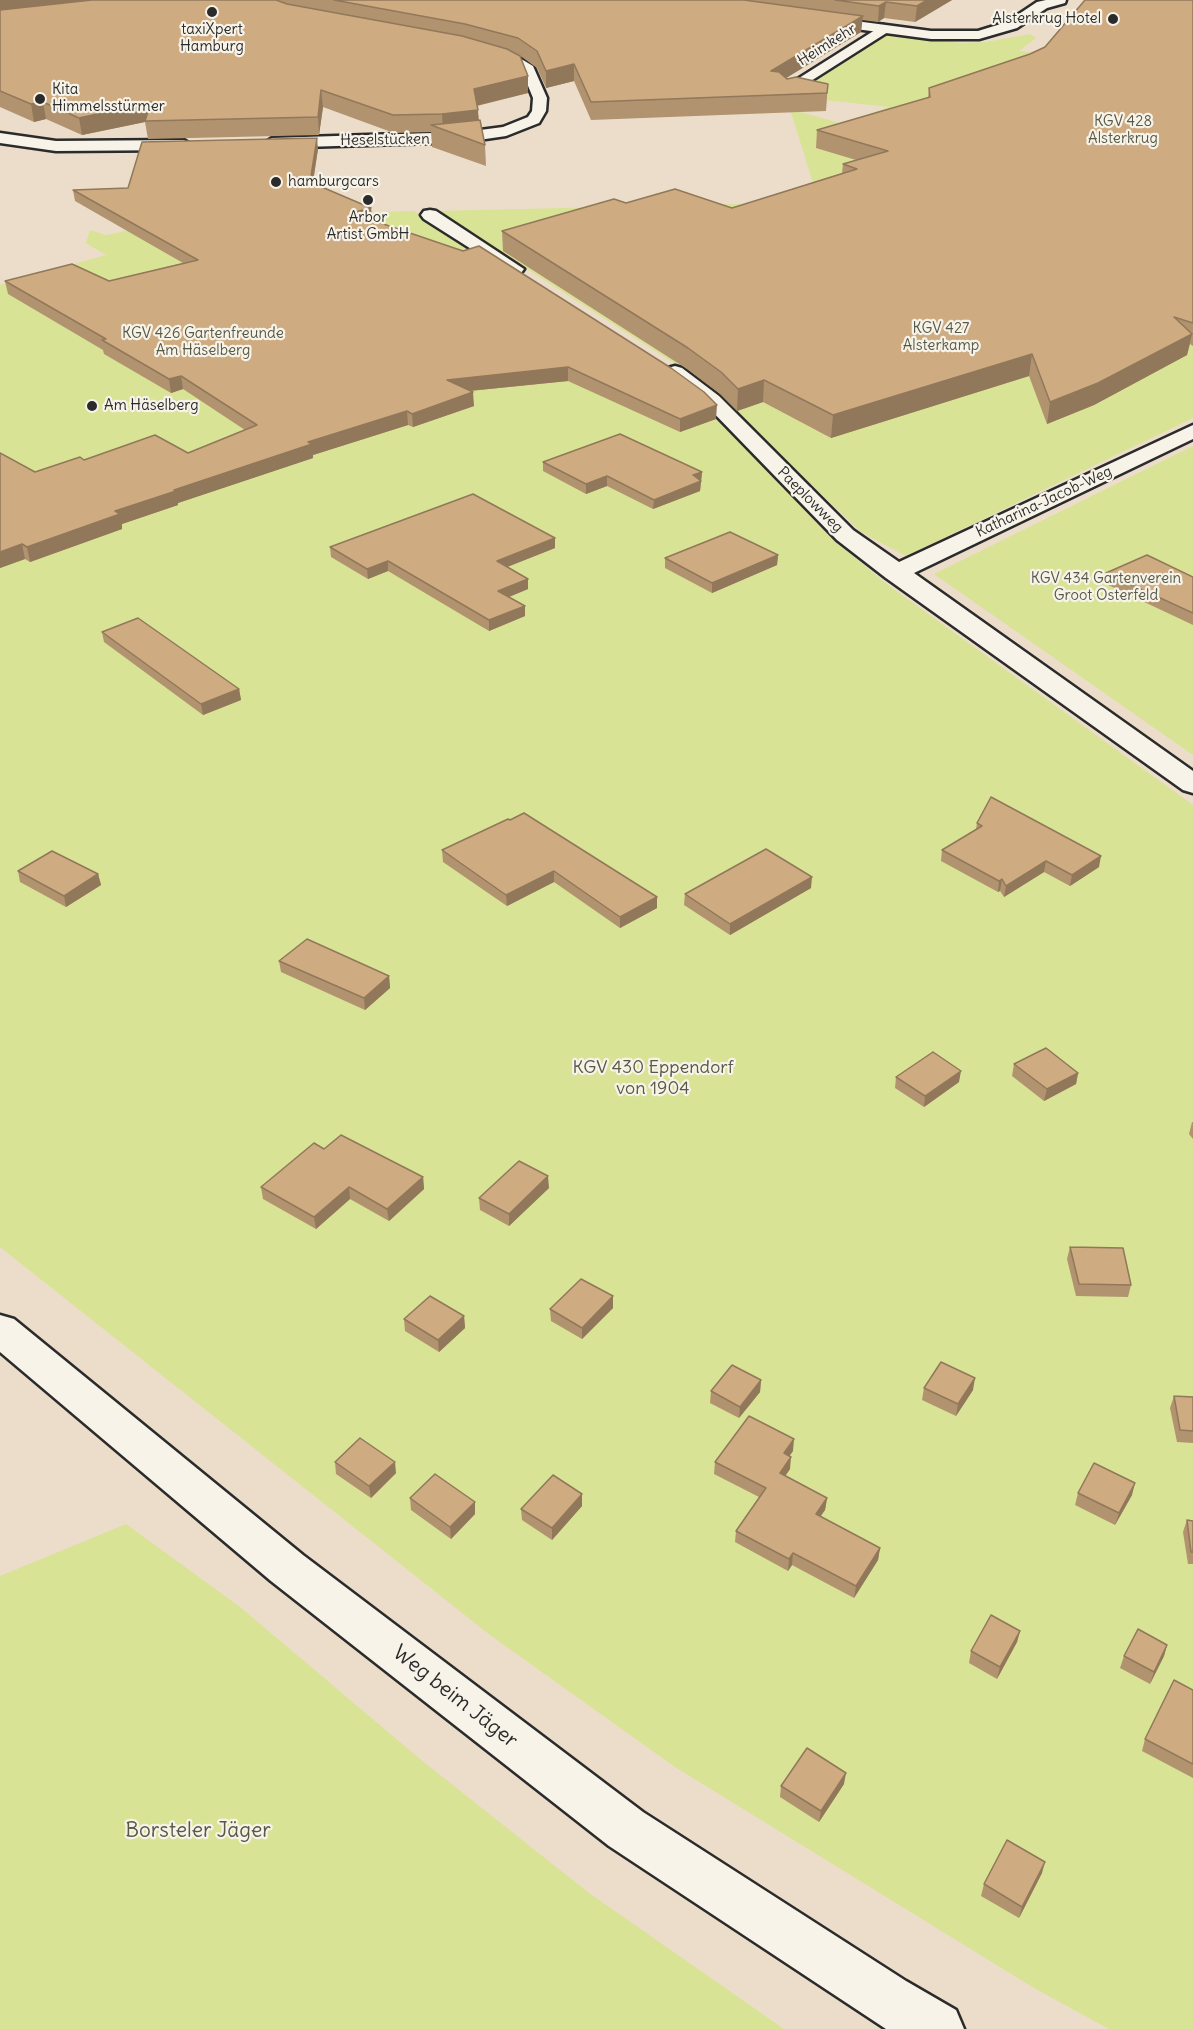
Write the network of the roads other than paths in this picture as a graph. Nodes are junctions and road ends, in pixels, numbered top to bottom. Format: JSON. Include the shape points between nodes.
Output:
{"nodes":[{"id":1,"x":1060,"y":0,"type":"edge"},
{"id":2,"x":1040,"y":3,"type":"edge"},
{"id":3,"x":805,"y":18,"type":"edge"},
{"id":4,"x":884,"y":29,"type":"junction"},
{"id":5,"x":472,"y":47,"type":"edge"},
{"id":6,"x":788,"y":90,"type":"edge"},
{"id":7,"x":0,"y":138,"type":"edge"},
{"id":8,"x":252,"y":143,"type":"edge"},
{"id":9,"x":196,"y":145,"type":"edge"},
{"id":10,"x":429,"y":215,"type":"dead end"},
{"id":11,"x":527,"y":277,"type":"edge"},
{"id":12,"x":660,"y":363,"type":"edge"},
{"id":13,"x":1193,"y":431,"type":"edge"},
{"id":14,"x":896,"y":573,"type":"junction"},
{"id":15,"x":1193,"y":784,"type":"edge"},
{"id":16,"x":0,"y":1330,"type":"edge"},
{"id":17,"x":937,"y":2029,"type":"edge"}],
"edges":[{"from":1,"to":2,"type":"street"},
{"from":2,"to":4,"type":"street","via":[[1012,25],[980,35],[946,36]]},
{"from":3,"to":4,"type":"street"},
{"from":4,"to":6,"type":"street","name":"Heimkehr"},
{"from":5,"to":8,"type":"street","name":"Heselstücken","via":[[528,69],[540,98],[534,120],[506,131],[465,137]]},
{"from":7,"to":9,"type":"street","via":[[72,146]]},
{"from":10,"to":11,"type":"street"},
{"from":12,"to":14,"type":"street","name":"Paeplowweg","via":[[712,400],[845,535]]},
{"from":13,"to":14,"type":"street","name":"Katharina-Jacob-Weg"},
{"from":14,"to":15,"type":"street","name":"Paeplowweg"},
{"from":16,"to":17,"type":"street","name":"Weg beim Jäger","via":[[287,1568],[626,1829]]}]}
